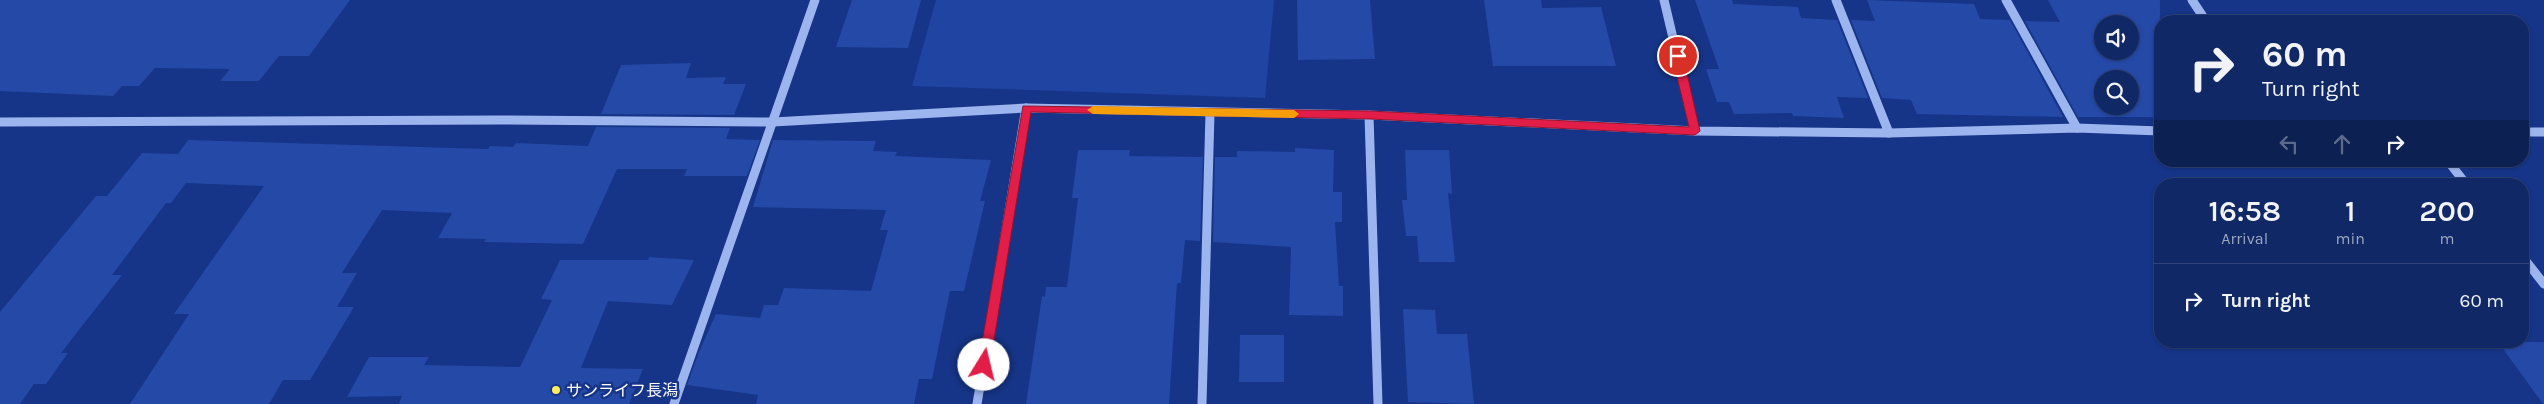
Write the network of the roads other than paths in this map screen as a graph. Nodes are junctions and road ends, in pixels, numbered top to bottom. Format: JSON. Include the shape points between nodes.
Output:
{"nodes":[{"id":1,"x":814,"y":0,"type":"edge"},
{"id":2,"x":1664,"y":0,"type":"edge"},
{"id":3,"x":1836,"y":0,"type":"edge"},
{"id":4,"x":2006,"y":0,"type":"edge"},
{"id":5,"x":2192,"y":0,"type":"edge"},
{"id":6,"x":2202,"y":15,"type":"edge"},
{"id":7,"x":1026,"y":108,"type":"junction"},
{"id":8,"x":1210,"y":113,"type":"junction"},
{"id":9,"x":1370,"y":115,"type":"junction"},
{"id":10,"x":0,"y":122,"type":"edge"},
{"id":11,"x":773,"y":122,"type":"junction"},
{"id":12,"x":2077,"y":128,"type":"junction"},
{"id":13,"x":1695,"y":131,"type":"junction"},
{"id":14,"x":2154,"y":131,"type":"edge"},
{"id":15,"x":2529,"y":132,"type":"edge"},
{"id":16,"x":2544,"y":132,"type":"edge"},
{"id":17,"x":1889,"y":133,"type":"junction"},
{"id":18,"x":2453,"y":167,"type":"edge"},
{"id":19,"x":2461,"y":178,"type":"edge"},
{"id":20,"x":2529,"y":265,"type":"edge"},
{"id":21,"x":2544,"y":284,"type":"edge"},
{"id":22,"x":674,"y":404,"type":"edge"},
{"id":23,"x":977,"y":404,"type":"edge"},
{"id":24,"x":1202,"y":404,"type":"edge"},
{"id":25,"x":1378,"y":404,"type":"edge"}],
"edges":[{"from":1,"to":11,"type":"street"},
{"from":2,"to":13,"type":"street"},
{"from":3,"to":17,"type":"street"},
{"from":4,"to":12,"type":"street"},
{"from":5,"to":6,"type":"street"},
{"from":7,"to":8,"type":"street"},
{"from":7,"to":11,"type":"street"},
{"from":7,"to":23,"type":"street"},
{"from":8,"to":9,"type":"street"},
{"from":8,"to":24,"type":"street"},
{"from":9,"to":13,"type":"street"},
{"from":9,"to":25,"type":"street"},
{"from":10,"to":11,"type":"street"},
{"from":11,"to":22,"type":"street"},
{"from":12,"to":14,"type":"street"},
{"from":12,"to":17,"type":"street"},
{"from":13,"to":17,"type":"street"},
{"from":15,"to":16,"type":"street"},
{"from":18,"to":19,"type":"street"},
{"from":20,"to":21,"type":"street"}]}
